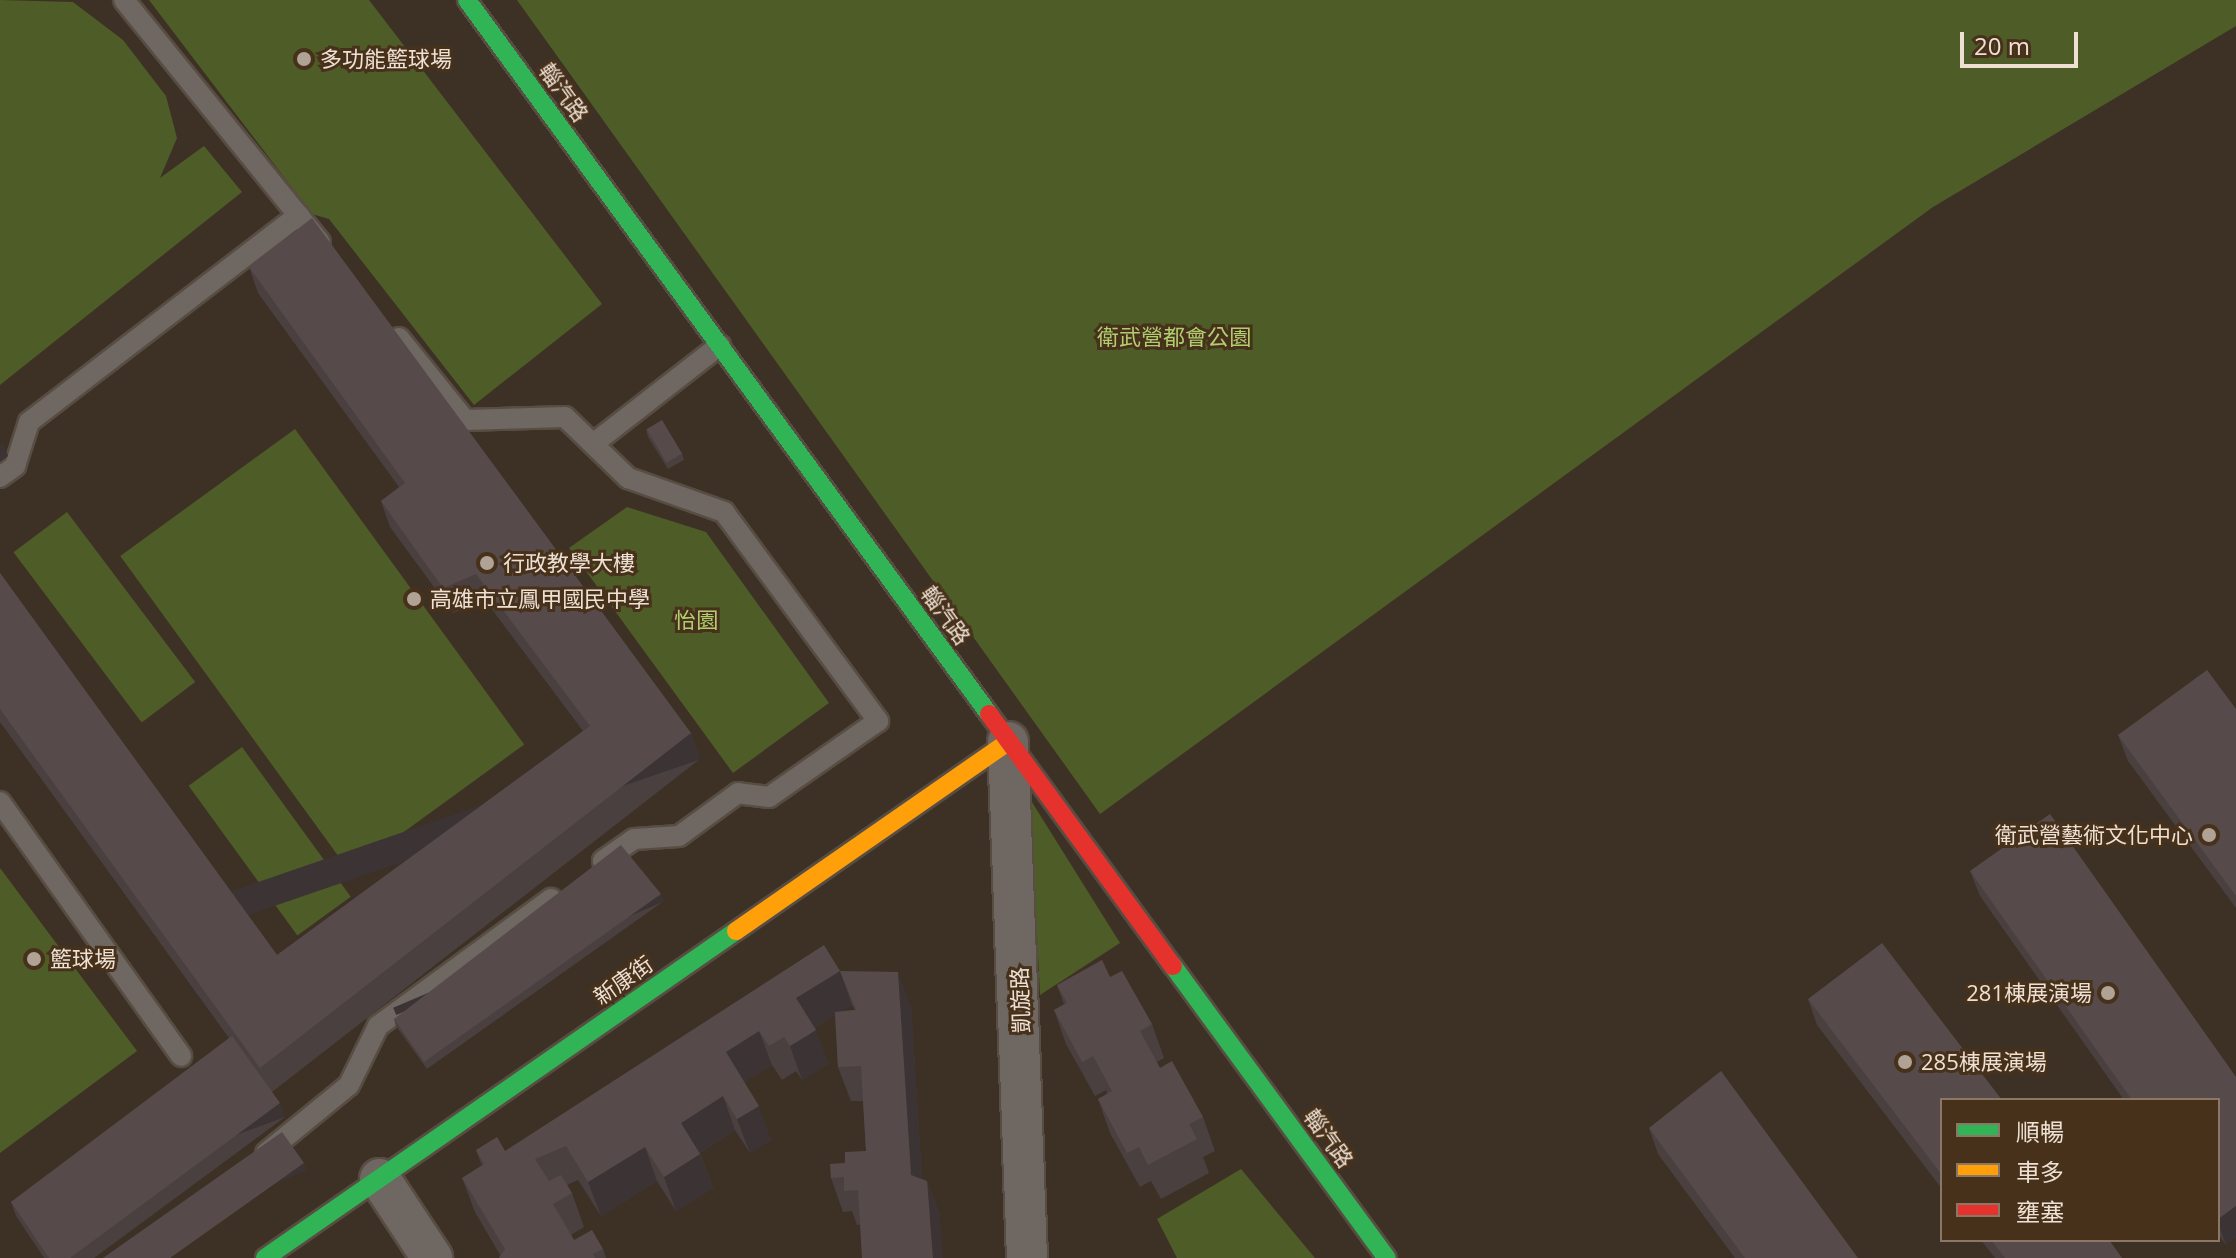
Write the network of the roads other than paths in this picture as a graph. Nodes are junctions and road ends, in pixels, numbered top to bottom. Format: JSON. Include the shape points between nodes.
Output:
{"nodes":[{"id":1,"x":124,"y":0,"type":"edge"},
{"id":2,"x":467,"y":0,"type":"edge"},
{"id":3,"x":299,"y":215,"type":"junction"},
{"id":4,"x":338,"y":263,"type":"edge"},
{"id":5,"x":387,"y":324,"type":"edge"},
{"id":6,"x":720,"y":345,"type":"junction"},
{"id":7,"x":593,"y":444,"type":"junction"},
{"id":8,"x":0,"y":477,"type":"edge"},
{"id":9,"x":1008,"y":742,"type":"junction"},
{"id":10,"x":0,"y":802,"type":"edge"},
{"id":11,"x":181,"y":1056,"type":"dead end"},
{"id":12,"x":246,"y":1167,"type":"edge"},
{"id":13,"x":380,"y":1179,"type":"junction"},
{"id":14,"x":265,"y":1258,"type":"edge"},
{"id":15,"x":432,"y":1258,"type":"edge"},
{"id":16,"x":1027,"y":1258,"type":"edge"},
{"id":17,"x":1387,"y":1258,"type":"edge"}],
"edges":[{"from":1,"to":3,"type":"lane"},
{"from":2,"to":6,"type":"street","name":"輜汽路"},
{"from":3,"to":4,"type":"lane"},
{"from":3,"to":8,"type":"lane","via":[[29,422],[15,466]]},
{"from":5,"to":7,"type":"lane","via":[[465,420],[565,417]]},
{"from":6,"to":7,"type":"lane"},
{"from":6,"to":9,"type":"street","name":"輜汽路"},
{"from":7,"to":12,"type":"lane","via":[[628,478],[724,512],[878,721],[769,797],[738,793],[679,836],[634,839],[378,1026],[349,1085]]},
{"from":9,"to":13,"type":"street","name":"新康街"},
{"from":9,"to":16,"type":"street","name":"凱旋路"},
{"from":9,"to":17,"type":"street","name":"輜汽路"},
{"from":10,"to":11,"type":"lane"},
{"from":13,"to":14,"type":"street","name":"新康街"},
{"from":13,"to":15,"type":"street"}]}
